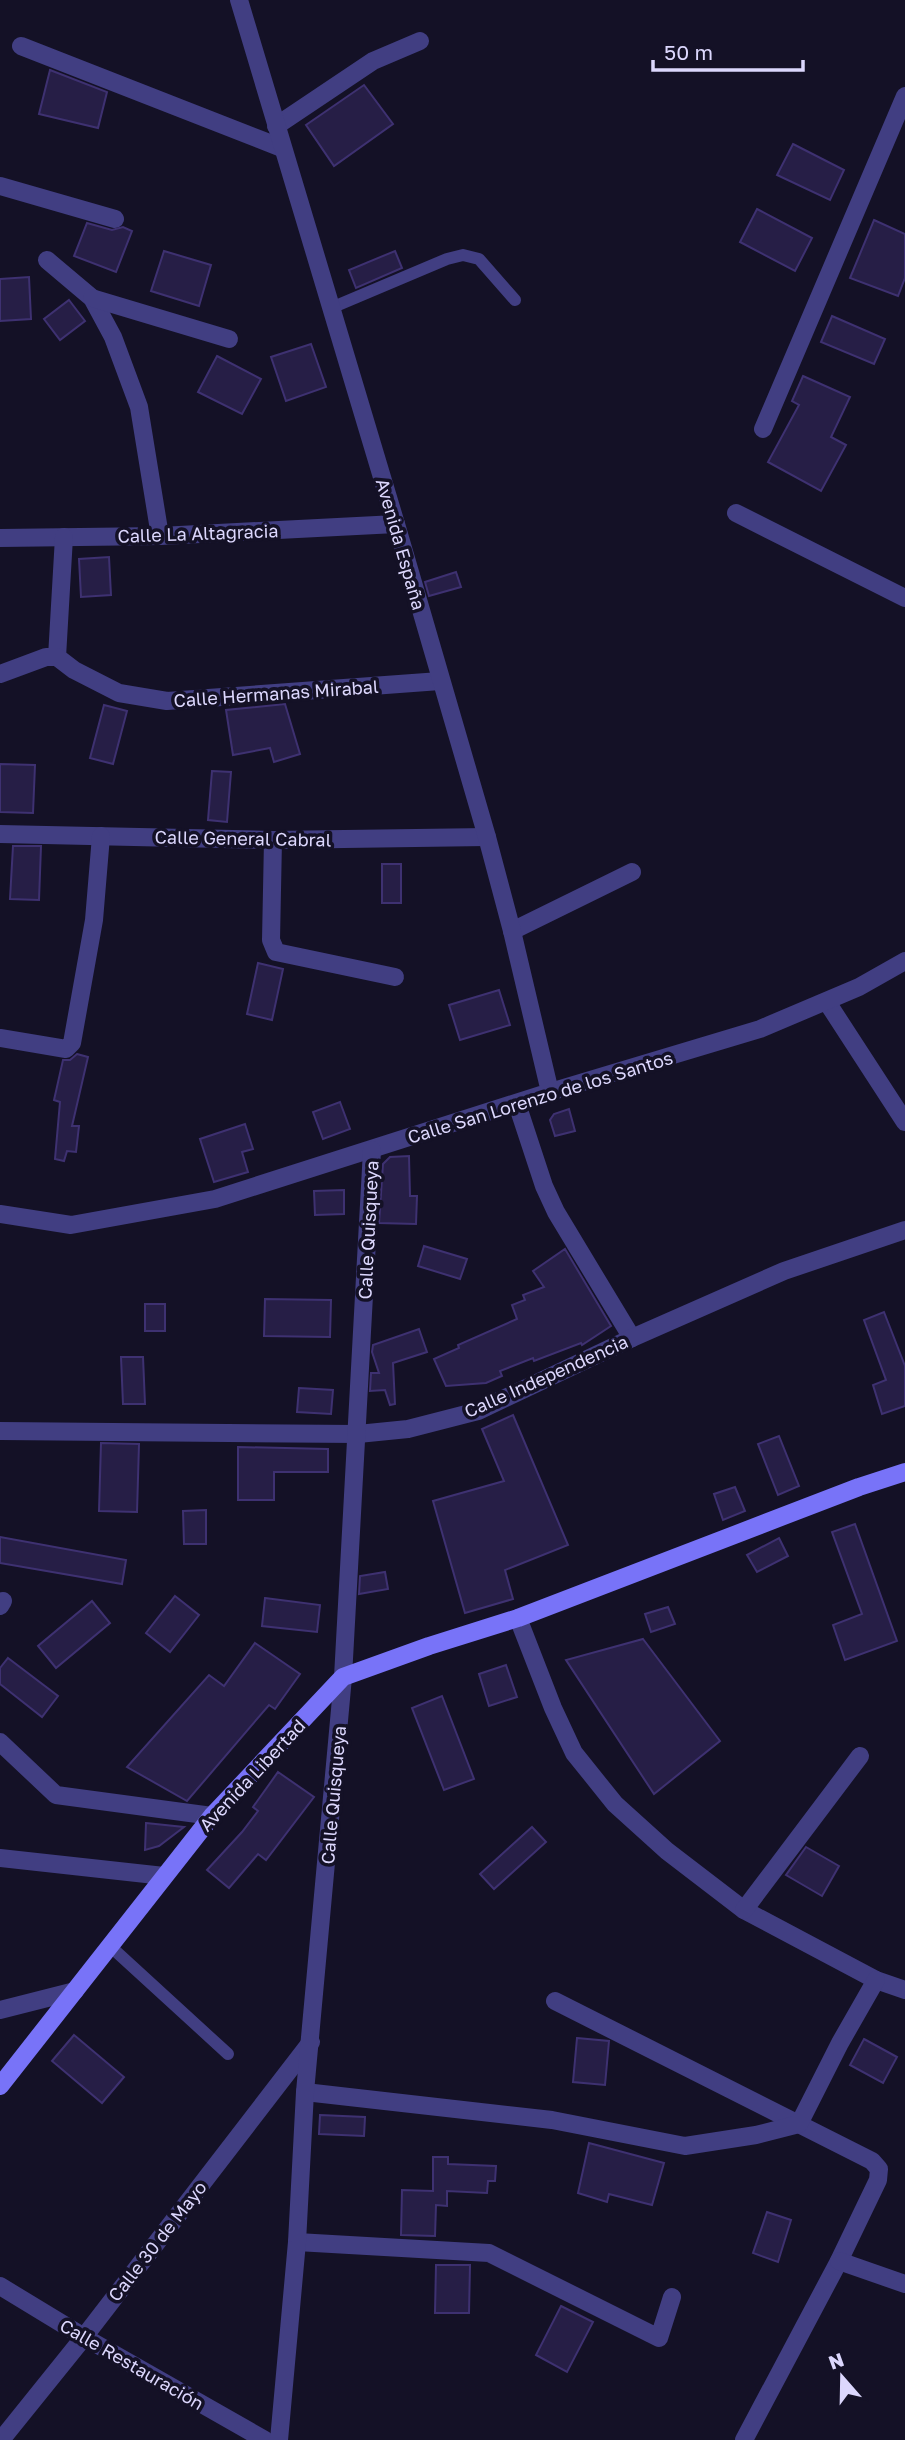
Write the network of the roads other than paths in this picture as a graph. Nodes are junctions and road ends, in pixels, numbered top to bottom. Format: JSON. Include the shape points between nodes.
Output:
{"nodes":[{"id":1,"x":239,"y":0,"type":"edge"},
{"id":2,"x":419,"y":41,"type":"dead end"},
{"id":3,"x":21,"y":47,"type":"dead end"},
{"id":4,"x":905,"y":96,"type":"edge"},
{"id":5,"x":276,"y":126,"type":"junction"},
{"id":6,"x":282,"y":148,"type":"junction"},
{"id":7,"x":0,"y":186,"type":"edge"},
{"id":8,"x":115,"y":219,"type":"dead end"},
{"id":9,"x":47,"y":260,"type":"dead end"},
{"id":10,"x":92,"y":298,"type":"junction"},
{"id":11,"x":515,"y":300,"type":"dead end"},
{"id":12,"x":331,"y":309,"type":"junction"},
{"id":13,"x":229,"y":339,"type":"dead end"},
{"id":14,"x":763,"y":429,"type":"dead end"},
{"id":15,"x":736,"y":513,"type":"dead end"},
{"id":16,"x":396,"y":524,"type":"junction"},
{"id":17,"x":160,"y":536,"type":"junction"},
{"id":18,"x":64,"y":537,"type":"junction"},
{"id":19,"x":0,"y":538,"type":"edge"},
{"id":20,"x":905,"y":598,"type":"edge"},
{"id":21,"x":57,"y":657,"type":"junction"},
{"id":22,"x":0,"y":674,"type":"edge"},
{"id":23,"x":440,"y":681,"type":"junction"},
{"id":24,"x":0,"y":834,"type":"edge"},
{"id":25,"x":101,"y":836,"type":"junction"},
{"id":26,"x":487,"y":838,"type":"junction"},
{"id":27,"x":273,"y":840,"type":"junction"},
{"id":28,"x":632,"y":872,"type":"dead end"},
{"id":29,"x":512,"y":931,"type":"junction"},
{"id":30,"x":905,"y":961,"type":"edge"},
{"id":31,"x":395,"y":977,"type":"dead end"},
{"id":32,"x":827,"y":1002,"type":"junction"},
{"id":33,"x":0,"y":1038,"type":"edge"},
{"id":34,"x":550,"y":1093,"type":"junction"},
{"id":35,"x":517,"y":1104,"type":"junction"},
{"id":36,"x":905,"y":1122,"type":"edge"},
{"id":37,"x":372,"y":1150,"type":"junction"},
{"id":38,"x":0,"y":1214,"type":"edge"},
{"id":39,"x":905,"y":1230,"type":"edge"},
{"id":40,"x":632,"y":1338,"type":"junction"},
{"id":41,"x":0,"y":1431,"type":"edge"},
{"id":42,"x":358,"y":1434,"type":"junction"},
{"id":43,"x":905,"y":1472,"type":"edge"},
{"id":44,"x":518,"y":1618,"type":"junction"},
{"id":45,"x":343,"y":1677,"type":"junction"},
{"id":46,"x":0,"y":1742,"type":"edge"},
{"id":47,"x":860,"y":1756,"type":"dead end"},
{"id":48,"x":212,"y":1816,"type":"junction"},
{"id":49,"x":0,"y":1858,"type":"edge"},
{"id":50,"x":164,"y":1876,"type":"junction"},
{"id":51,"x":744,"y":1910,"type":"junction"},
{"id":52,"x":110,"y":1946,"type":"junction"},
{"id":53,"x":876,"y":1980,"type":"junction"},
{"id":54,"x":905,"y":1990,"type":"edge"},
{"id":55,"x":75,"y":1991,"type":"junction"},
{"id":56,"x":555,"y":2001,"type":"dead end"},
{"id":57,"x":0,"y":2010,"type":"edge"},
{"id":58,"x":312,"y":2041,"type":"junction"},
{"id":59,"x":228,"y":2054,"type":"dead end"},
{"id":60,"x":0,"y":2086,"type":"edge"},
{"id":61,"x":305,"y":2092,"type":"junction"},
{"id":62,"x":799,"y":2124,"type":"junction"},
{"id":63,"x":297,"y":2242,"type":"junction"},
{"id":64,"x":839,"y":2261,"type":"junction"},
{"id":65,"x":905,"y":2284,"type":"edge"},
{"id":66,"x":0,"y":2286,"type":"edge"},
{"id":67,"x":672,"y":2297,"type":"dead end"},
{"id":68,"x":84,"y":2337,"type":"junction"},
{"id":69,"x":1,"y":2440,"type":"edge"},
{"id":70,"x":265,"y":2440,"type":"edge"},
{"id":71,"x":279,"y":2440,"type":"edge"},
{"id":72,"x":744,"y":2440,"type":"edge"}],
"edges":[{"from":1,"to":5,"type":"street","name":"Avenida España"},
{"from":2,"to":5,"type":"street","via":[[373,61]]},
{"from":3,"to":6,"type":"street"},
{"from":4,"to":14,"type":"street"},
{"from":5,"to":6,"type":"street","name":"Avenida España"},
{"from":6,"to":12,"type":"street","name":"Avenida España"},
{"from":7,"to":8,"type":"street"},
{"from":9,"to":10,"type":"street"},
{"from":10,"to":13,"type":"street"},
{"from":10,"to":17,"type":"street","via":[[113,337],[139,407]]},
{"from":11,"to":12,"type":"lane","via":[[479,259],[463,255]]},
{"from":12,"to":16,"type":"street","name":"Avenida España"},
{"from":15,"to":20,"type":"street"},
{"from":16,"to":17,"type":"street","name":"Calle La Altagracia"},
{"from":16,"to":23,"type":"street","name":"Avenida España"},
{"from":17,"to":18,"type":"street","name":"Calle La Altagracia"},
{"from":18,"to":19,"type":"street","name":"Calle La Altagracia"},
{"from":18,"to":21,"type":"street"},
{"from":21,"to":22,"type":"street"},
{"from":21,"to":23,"type":"street","name":"Calle Hermanas Mirabal","via":[[119,693],[167,701]]},
{"from":23,"to":26,"type":"street","name":"Avenida España"},
{"from":24,"to":25,"type":"street","name":"Calle General Cabral"},
{"from":25,"to":27,"type":"street","name":"Calle General Cabral"},
{"from":25,"to":33,"type":"street","via":[[94,920],[72,1043],[66,1049]]},
{"from":26,"to":27,"type":"street","name":"Calle General Cabral"},
{"from":26,"to":29,"type":"street","name":"Avenida España"},
{"from":27,"to":31,"type":"street","via":[[271,940],[276,952]]},
{"from":28,"to":29,"type":"street"},
{"from":29,"to":34,"type":"street","name":"Avenida España"},
{"from":30,"to":32,"type":"street","name":"Calle San Lorenzo de los Santos"},
{"from":32,"to":34,"type":"street","name":"Calle San Lorenzo de los Santos","via":[[760,1029]]},
{"from":32,"to":36,"type":"street"},
{"from":34,"to":35,"type":"street","name":"Calle San Lorenzo de los Santos"},
{"from":35,"to":37,"type":"street","name":"Calle San Lorenzo de los Santos"},
{"from":35,"to":40,"type":"street","via":[[556,1212]]},
{"from":37,"to":38,"type":"street","name":"Calle San Lorenzo de los Santos","via":[[215,1199],[84,1222]]},
{"from":37,"to":42,"type":"street","name":"Calle Quisqueya"},
{"from":39,"to":40,"type":"street","name":"Calle Independencia","via":[[784,1271]]},
{"from":40,"to":42,"type":"street","name":"Calle Independencia","via":[[478,1411],[408,1429]]},
{"from":41,"to":42,"type":"street","name":"Calle Independencia"},
{"from":42,"to":45,"type":"street","name":"Calle Quisqueya"},
{"from":43,"to":44,"type":"main road"},
{"from":44,"to":45,"type":"main road"},
{"from":44,"to":51,"type":"street","via":[[574,1753],[615,1804]]},
{"from":45,"to":48,"type":"main road","name":"Avenida Libertad"},
{"from":45,"to":58,"type":"street","name":"Calle Quisqueya"},
{"from":46,"to":48,"type":"street","via":[[56,1795]]},
{"from":47,"to":51,"type":"street"},
{"from":48,"to":50,"type":"main road","name":"Avenida Libertad"},
{"from":49,"to":50,"type":"street"},
{"from":50,"to":52,"type":"main road","name":"Avenida Libertad"},
{"from":51,"to":53,"type":"street"},
{"from":52,"to":55,"type":"main road","name":"Avenida Libertad"},
{"from":52,"to":59,"type":"lane"},
{"from":53,"to":54,"type":"street"},
{"from":53,"to":62,"type":"street"},
{"from":55,"to":57,"type":"street"},
{"from":55,"to":60,"type":"main road","name":"Avenida Libertad"},
{"from":56,"to":62,"type":"street"},
{"from":58,"to":61,"type":"street","name":"Calle Quisqueya"},
{"from":58,"to":68,"type":"street","name":"Calle 30 de Mayo"},
{"from":61,"to":62,"type":"street","via":[[552,2120],[685,2146]]},
{"from":61,"to":63,"type":"street","name":"Calle Quisqueya"},
{"from":62,"to":64,"type":"street","via":[[872,2161],[879,2169]]},
{"from":63,"to":67,"type":"street","via":[[489,2253],[659,2338]]},
{"from":63,"to":71,"type":"street","name":"Calle Quisqueya"},
{"from":64,"to":65,"type":"street"},
{"from":64,"to":72,"type":"street"},
{"from":66,"to":68,"type":"street","name":"Calle Restauración"},
{"from":68,"to":69,"type":"street","name":"Calle 30 de Mayo"},
{"from":68,"to":70,"type":"street","name":"Calle Restauración"}]}
